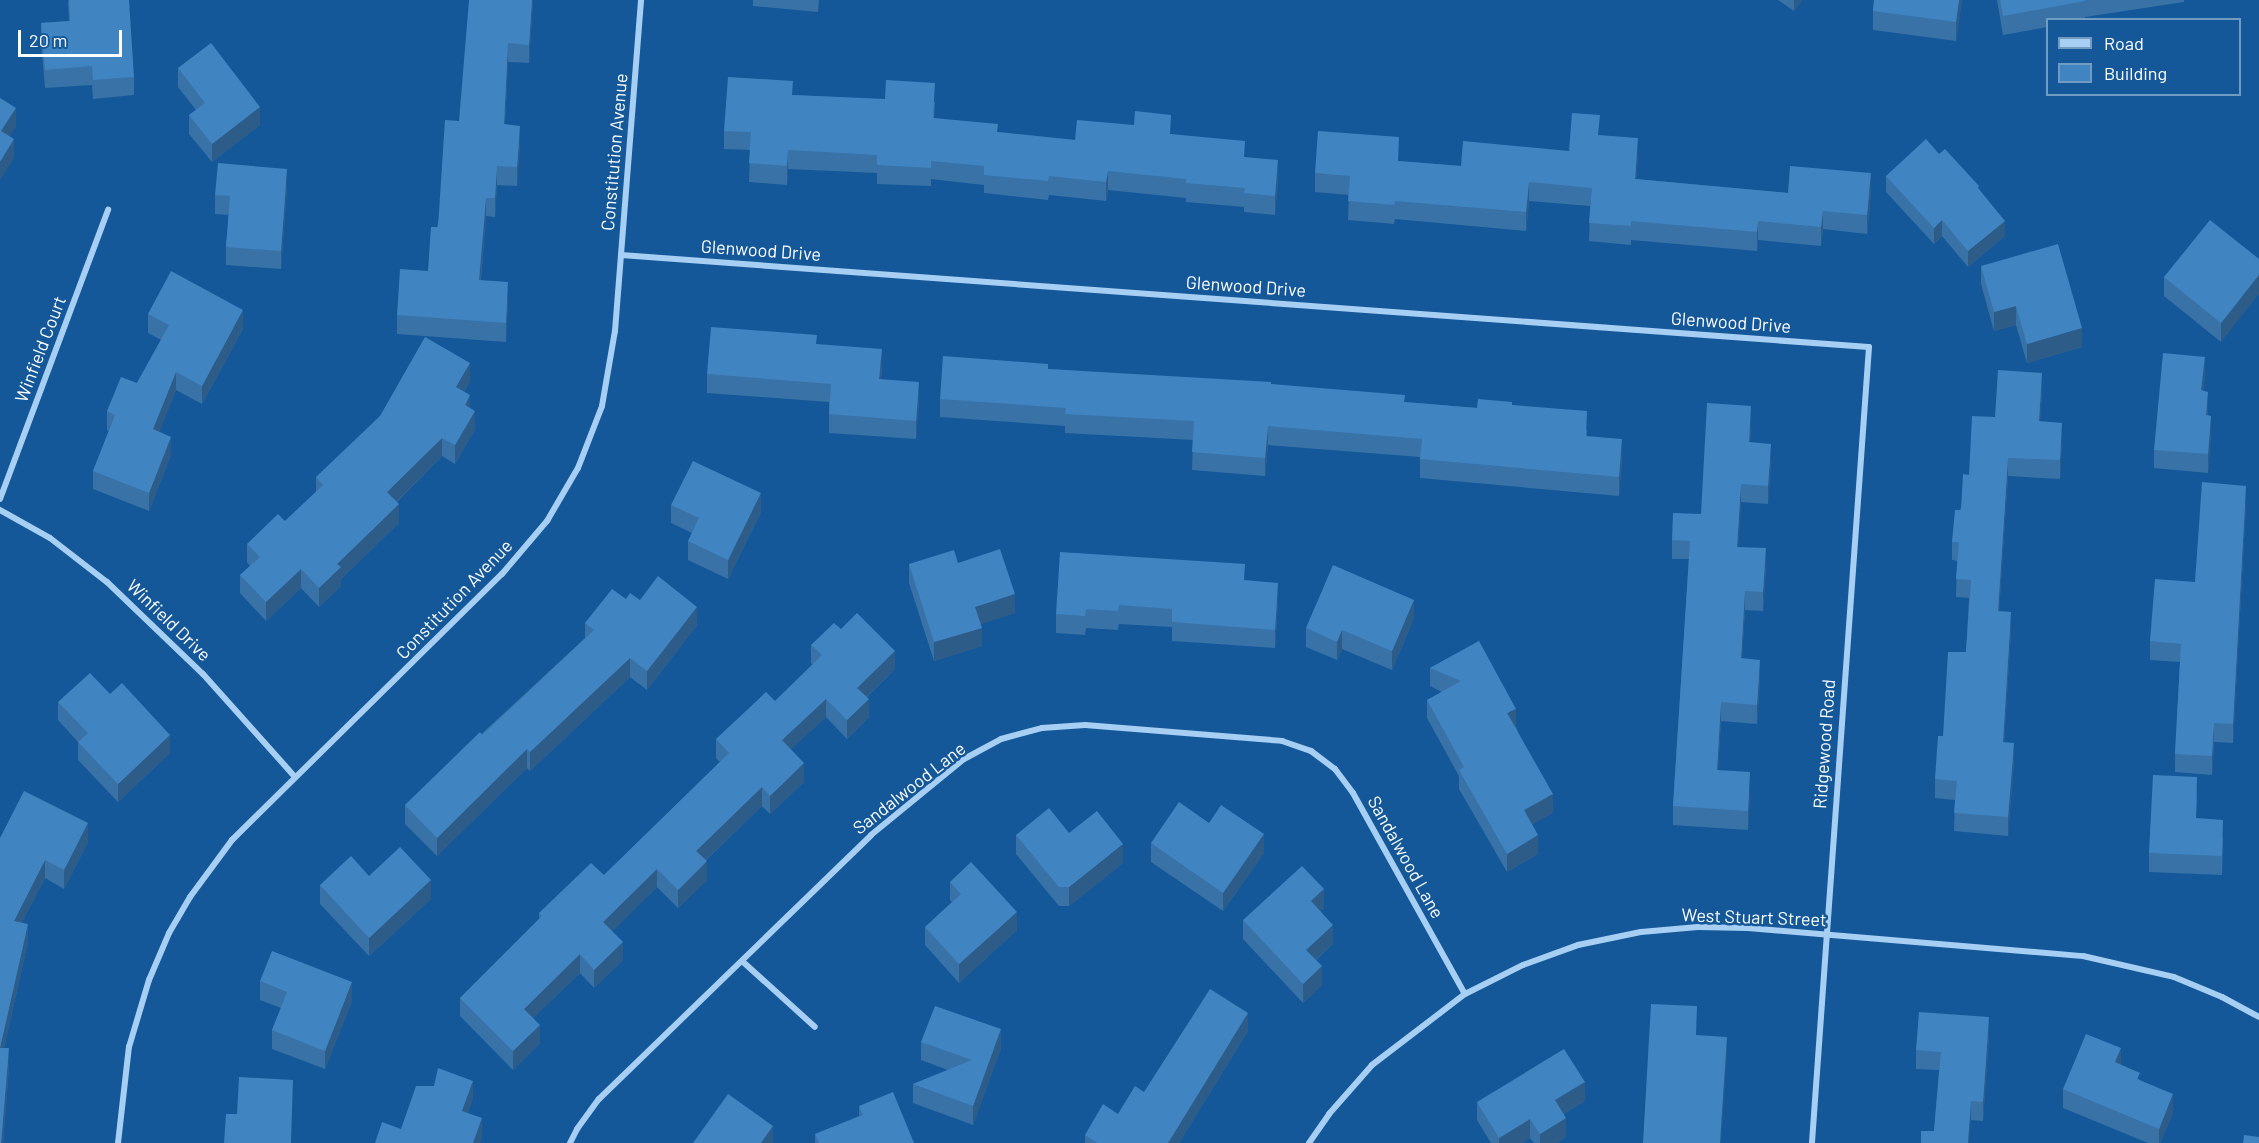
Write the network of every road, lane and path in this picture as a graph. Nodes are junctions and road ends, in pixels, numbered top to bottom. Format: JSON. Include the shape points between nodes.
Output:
{"nodes":[{"id":1,"x":641,"y":0,"type":"edge"},
{"id":2,"x":108,"y":210,"type":"dead end"},
{"id":3,"x":621,"y":255,"type":"junction"},
{"id":4,"x":1869,"y":347,"type":"joint"},
{"id":5,"x":0,"y":499,"type":"edge"},
{"id":6,"x":0,"y":510,"type":"edge"},
{"id":7,"x":295,"y":777,"type":"junction"},
{"id":8,"x":1825,"y":933,"type":"junction"},
{"id":9,"x":741,"y":961,"type":"junction"},
{"id":10,"x":1465,"y":994,"type":"junction"},
{"id":11,"x":2259,"y":1017,"type":"edge"},
{"id":12,"x":815,"y":1027,"type":"dead end"},
{"id":13,"x":118,"y":1143,"type":"edge"},
{"id":14,"x":570,"y":1143,"type":"edge"},
{"id":15,"x":1309,"y":1143,"type":"edge"},
{"id":16,"x":1812,"y":1143,"type":"edge"}],
"edges":[{"from":1,"to":3,"type":"street","name":"Constitution Avenue"},
{"from":2,"to":5,"type":"street","name":"Winfield Court"},
{"from":3,"to":4,"type":"street","name":"Glenwood Drive"},
{"from":3,"to":7,"type":"street","name":"Constitution Avenue","via":[[615,331],[602,406],[578,468],[547,521],[448,630]]},
{"from":4,"to":8,"type":"street","name":"Ridgewood Road"},
{"from":6,"to":7,"type":"street","name":"Winfield Drive","via":[[50,538],[108,582],[203,674]]},
{"from":7,"to":13,"type":"street","name":"Constitution Avenue","via":[[232,840],[169,933],[149,980],[129,1047]]},
{"from":8,"to":10,"type":"street","name":"West Stuart Street","via":[[1698,927],[1641,932],[1578,945],[1523,965]]},
{"from":8,"to":11,"type":"street","name":"West Stuart Street","via":[[2094,958],[2174,977]]},
{"from":8,"to":16,"type":"street","name":"Ridgewood Road"},
{"from":9,"to":10,"type":"street","name":"Sandalwood Lane","via":[[871,835],[964,759],[1012,736],[1042,728],[1085,725],[1282,741],[1311,751],[1335,769],[1353,793]]},
{"from":9,"to":12,"type":"street"},
{"from":9,"to":14,"type":"street","name":"Sandalwood Lane","via":[[598,1099]]},
{"from":10,"to":15,"type":"street","name":"West Stuart Street","via":[[1372,1065]]}]}
